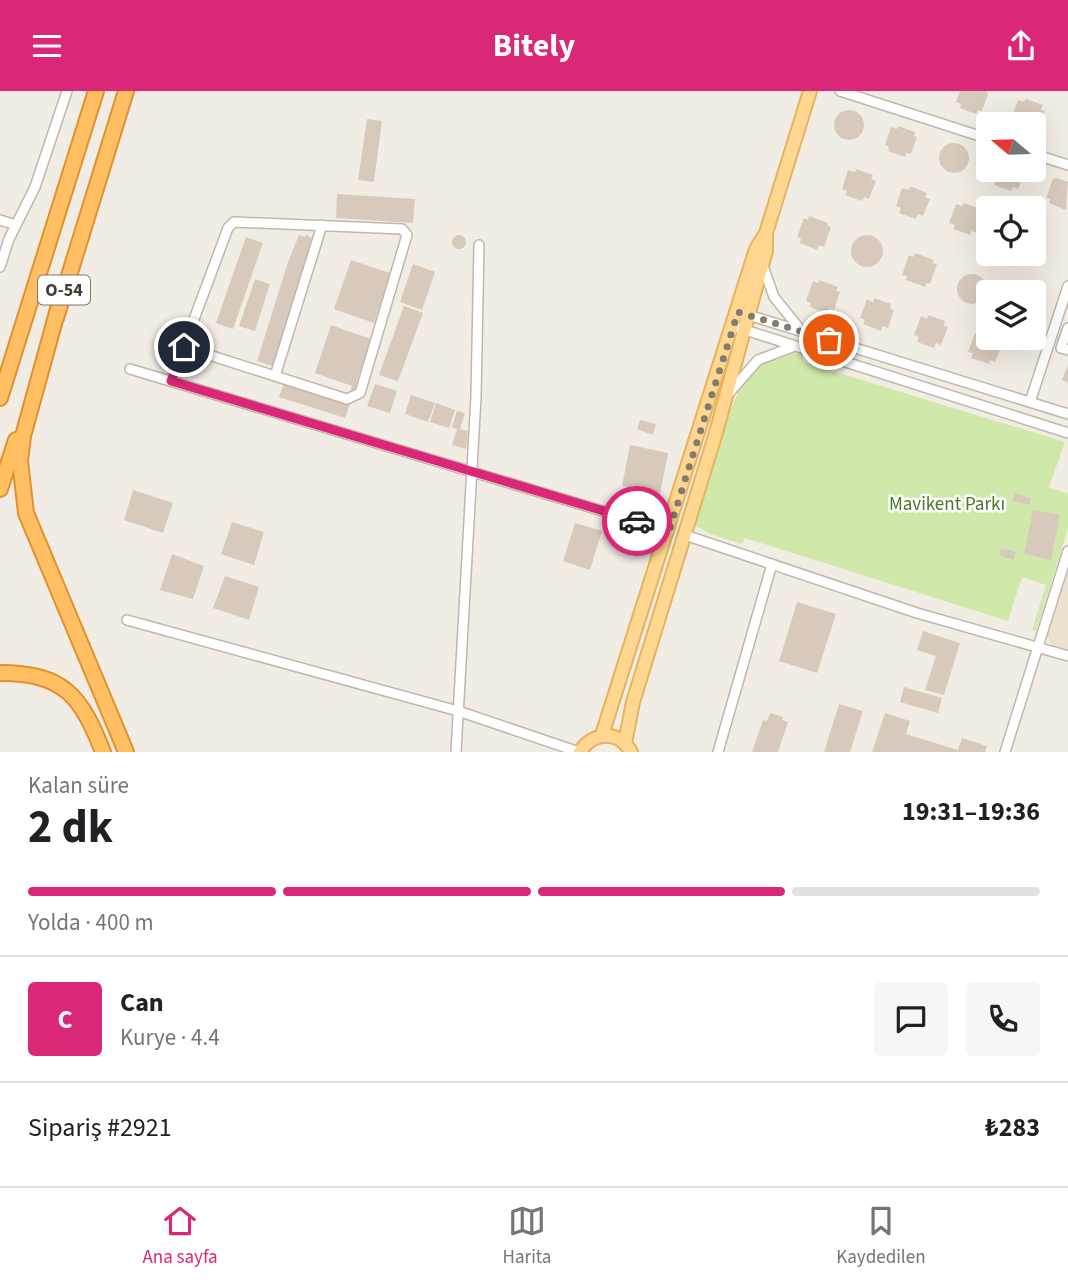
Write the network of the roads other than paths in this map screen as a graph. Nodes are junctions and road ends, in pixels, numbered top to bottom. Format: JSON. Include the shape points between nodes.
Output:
{"nodes":[{"id":1,"x":66,"y":91,"type":"edge"},
{"id":2,"x":96,"y":91,"type":"edge"},
{"id":3,"x":126,"y":91,"type":"edge"},
{"id":4,"x":810,"y":91,"type":"edge"},
{"id":5,"x":839,"y":91,"type":"edge"},
{"id":6,"x":976,"y":135,"type":"edge"},
{"id":7,"x":1046,"y":158,"type":"edge"},
{"id":8,"x":1068,"y":165,"type":"edge"},
{"id":9,"x":0,"y":220,"type":"edge"},
{"id":10,"x":16,"y":225,"type":"junction"},
{"id":11,"x":322,"y":225,"type":"junction"},
{"id":12,"x":765,"y":233,"type":"junction"},
{"id":13,"x":479,"y":245,"type":"dead end"},
{"id":14,"x":762,"y":265,"type":"junction"},
{"id":15,"x":0,"y":267,"type":"edge"},
{"id":16,"x":1068,"y":286,"type":"edge"},
{"id":17,"x":32,"y":301,"type":"junction"},
{"id":18,"x":58,"y":309,"type":"junction"},
{"id":19,"x":743,"y":314,"type":"junction"},
{"id":20,"x":739,"y":328,"type":"junction"},
{"id":21,"x":1068,"y":328,"type":"edge"},
{"id":22,"x":803,"y":332,"type":"junction"},
{"id":23,"x":796,"y":346,"type":"junction"},
{"id":24,"x":184,"y":347,"type":"junction"},
{"id":25,"x":1068,"y":351,"type":"edge"},
{"id":26,"x":131,"y":369,"type":"dead end"},
{"id":27,"x":275,"y":376,"type":"junction"},
{"id":28,"x":0,"y":381,"type":"edge"},
{"id":29,"x":171,"y":381,"type":"junction"},
{"id":30,"x":726,"y":397,"type":"junction"},
{"id":31,"x":0,"y":398,"type":"edge"},
{"id":32,"x":1030,"y":402,"type":"junction"},
{"id":33,"x":1068,"y":414,"type":"edge"},
{"id":34,"x":1068,"y":433,"type":"edge"},
{"id":35,"x":472,"y":471,"type":"junction"},
{"id":36,"x":0,"y":489,"type":"edge"},
{"id":37,"x":669,"y":531,"type":"junction"},
{"id":38,"x":685,"y":535,"type":"junction"},
{"id":39,"x":1068,"y":551,"type":"edge"},
{"id":40,"x":772,"y":564,"type":"junction"},
{"id":41,"x":127,"y":619,"type":"dead end"},
{"id":42,"x":1037,"y":647,"type":"junction"},
{"id":43,"x":1068,"y":656,"type":"edge"},
{"id":44,"x":0,"y":673,"type":"edge"},
{"id":45,"x":458,"y":711,"type":"junction"},
{"id":46,"x":602,"y":735,"type":"junction"},
{"id":47,"x":628,"y":747,"type":"edge"},
{"id":48,"x":103,"y":752,"type":"edge"},
{"id":49,"x":126,"y":752,"type":"edge"},
{"id":50,"x":456,"y":752,"type":"edge"},
{"id":51,"x":579,"y":752,"type":"edge"},
{"id":52,"x":718,"y":752,"type":"edge"},
{"id":53,"x":1004,"y":752,"type":"edge"}],
"edges":[{"from":1,"to":10,"type":"street","via":[[35,187]]},
{"from":2,"to":17,"type":"highway","number":"O-54"},
{"from":3,"to":18,"type":"highway","number":"O-54"},
{"from":4,"to":12,"type":"main road"},
{"from":5,"to":6,"type":"street"},
{"from":7,"to":8,"type":"street"},
{"from":9,"to":10,"type":"street"},
{"from":10,"to":15,"type":"street"},
{"from":11,"to":24,"type":"street","via":[[242,220],[231,225]]},
{"from":11,"to":27,"type":"street"},
{"from":11,"to":27,"type":"street","via":[[402,229],[408,241],[358,396],[347,399]]},
{"from":12,"to":14,"type":"main road"},
{"from":12,"to":19,"type":"main road","via":[[756,250]]},
{"from":13,"to":35,"type":"street"},
{"from":14,"to":19,"type":"main road"},
{"from":14,"to":22,"type":"street","via":[[774,297]]},
{"from":16,"to":32,"type":"street"},
{"from":17,"to":28,"type":"highway"},
{"from":17,"to":31,"type":"highway","number":"O-54"},
{"from":18,"to":36,"type":"highway","number":"O-54"},
{"from":18,"to":49,"type":"highway","via":[[23,436],[21,486],[26,513]]},
{"from":19,"to":20,"type":"main road"},
{"from":19,"to":22,"type":"street"},
{"from":20,"to":23,"type":"street"},
{"from":20,"to":30,"type":"main road"},
{"from":20,"to":37,"type":"main road"},
{"from":21,"to":25,"type":"street","via":[[1061,348]]},
{"from":22,"to":32,"type":"street"},
{"from":23,"to":30,"type":"street","via":[[758,360]]},
{"from":23,"to":34,"type":"street"},
{"from":24,"to":27,"type":"street"},
{"from":24,"to":29,"type":"street"},
{"from":26,"to":29,"type":"street"},
{"from":29,"to":35,"type":"street"},
{"from":30,"to":38,"type":"main road"},
{"from":32,"to":33,"type":"street"},
{"from":35,"to":37,"type":"street"},
{"from":35,"to":45,"type":"street"},
{"from":37,"to":46,"type":"main road"},
{"from":38,"to":40,"type":"street"},
{"from":38,"to":47,"type":"main road","via":[[633,702]]},
{"from":39,"to":42,"type":"street"},
{"from":40,"to":42,"type":"street"},
{"from":40,"to":52,"type":"street"},
{"from":41,"to":45,"type":"street"},
{"from":42,"to":43,"type":"street"},
{"from":42,"to":53,"type":"street"},
{"from":44,"to":48,"type":"highway","via":[[25,673],[71,693],[89,716]]},
{"from":45,"to":50,"type":"street"},
{"from":45,"to":51,"type":"street"},
{"from":46,"to":47,"type":"main road","via":[[612,735]]},
{"from":46,"to":51,"type":"main road"}]}
